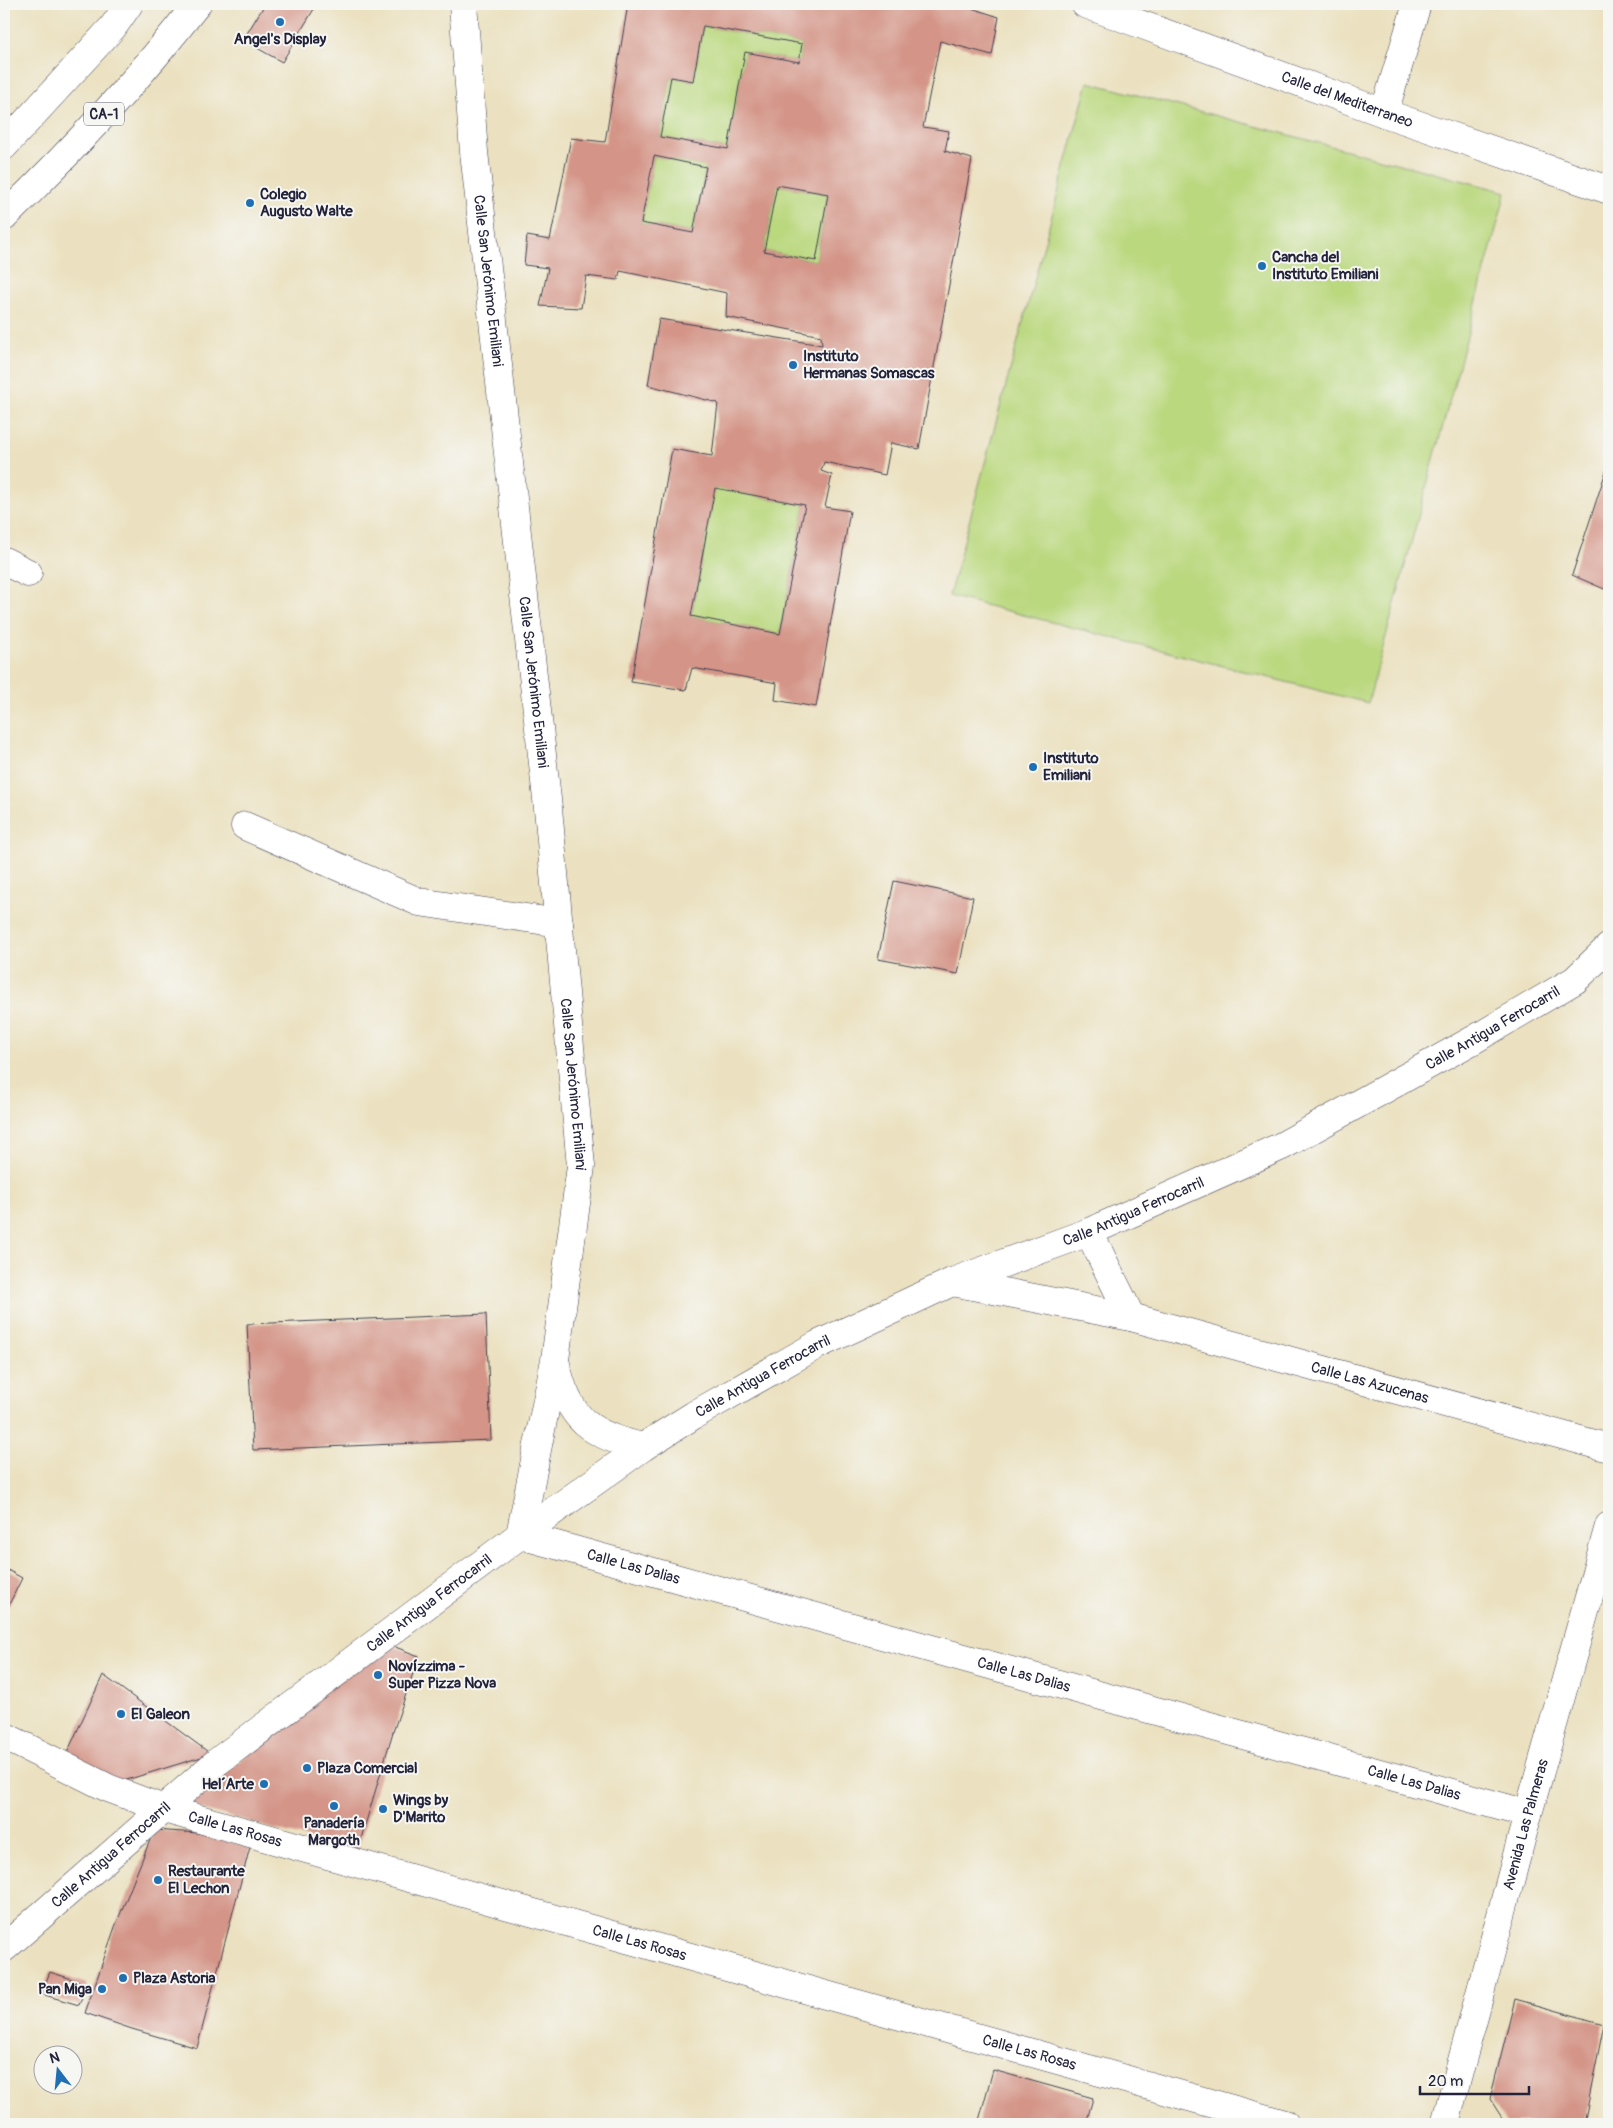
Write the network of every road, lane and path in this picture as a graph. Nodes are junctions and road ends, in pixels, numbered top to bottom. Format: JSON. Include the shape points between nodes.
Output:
{"nodes":[{"id":1,"x":130,"y":4,"type":"edge"},
{"id":2,"x":196,"y":4,"type":"edge"},
{"id":3,"x":463,"y":4,"type":"edge"},
{"id":4,"x":1086,"y":4,"type":"edge"},
{"id":5,"x":1417,"y":4,"type":"edge"},
{"id":6,"x":117,"y":15,"type":"edge"},
{"id":7,"x":1384,"y":113,"type":"junction"},
{"id":8,"x":4,"y":146,"type":"edge"},
{"id":9,"x":1609,"y":190,"type":"edge"},
{"id":10,"x":4,"y":217,"type":"edge"},
{"id":11,"x":4,"y":561,"type":"edge"},
{"id":12,"x":28,"y":573,"type":"dead end"},
{"id":13,"x":245,"y":826,"type":"dead end"},
{"id":14,"x":559,"y":923,"type":"junction"},
{"id":15,"x":1609,"y":947,"type":"edge"},
{"id":16,"x":1089,"y":1232,"type":"junction"},
{"id":17,"x":952,"y":1282,"type":"junction"},
{"id":18,"x":1131,"y":1318,"type":"junction"},
{"id":19,"x":555,"y":1360,"type":"junction"},
{"id":20,"x":642,"y":1448,"type":"junction"},
{"id":21,"x":1609,"y":1448,"type":"edge"},
{"id":22,"x":1609,"y":1526,"type":"edge"},
{"id":23,"x":520,"y":1535,"type":"junction"},
{"id":24,"x":4,"y":1736,"type":"edge"},
{"id":25,"x":164,"y":1809,"type":"junction"},
{"id":26,"x":1528,"y":1814,"type":"junction"},
{"id":27,"x":4,"y":1948,"type":"edge"},
{"id":28,"x":1285,"y":2124,"type":"edge"},
{"id":29,"x":1446,"y":2124,"type":"edge"}],
"edges":[{"from":1,"to":6,"type":"street"},
{"from":2,"to":10,"type":"street","number":"CA-1","via":[[156,57],[59,164]]},
{"from":3,"to":14,"type":"street","name":"Calle San Jerónimo Emiliani","via":[[474,152]]},
{"from":4,"to":7,"type":"street","name":"Calle del Mediterraneo"},
{"from":5,"to":7,"type":"street"},
{"from":6,"to":8,"type":"street"},
{"from":7,"to":9,"type":"street","name":"Calle del Mediterraneo"},
{"from":11,"to":12,"type":"street"},
{"from":13,"to":14,"type":"street","via":[[419,902]]},
{"from":14,"to":19,"type":"street","name":"Calle San Jerónimo Emiliani","via":[[581,1166]]},
{"from":15,"to":16,"type":"street","name":"Calle Antigua Ferrocarril","via":[[1575,980],[1290,1142]]},
{"from":16,"to":17,"type":"street","name":"Calle Antigua Ferrocarril"},
{"from":16,"to":18,"type":"street"},
{"from":17,"to":18,"type":"street","name":"Calle Las Azucenas"},
{"from":17,"to":20,"type":"street","name":"Calle Antigua Ferrocarril","via":[[817,1345]]},
{"from":18,"to":21,"type":"street","name":"Calle Las Azucenas"},
{"from":19,"to":20,"type":"street","name":"Calle San Jerónimo Emiliani","via":[[561,1388],[575,1414],[596,1432]]},
{"from":19,"to":23,"type":"street","name":"Calle San Jerónimo Emiliani"},
{"from":20,"to":23,"type":"street","name":"Calle Antigua Ferrocarril"},
{"from":22,"to":26,"type":"street","name":"Avenida Las Palmeras"},
{"from":23,"to":25,"type":"street","name":"Calle Antigua Ferrocarril","via":[[218,1762]]},
{"from":23,"to":26,"type":"street","name":"Calle Las Dalias"},
{"from":24,"to":25,"type":"street","name":"Calle Las Rosas","via":[[108,1788]]},
{"from":25,"to":27,"type":"street","name":"Calle Antigua Ferrocarril"},
{"from":25,"to":28,"type":"street","name":"Calle Las Rosas"},
{"from":26,"to":29,"type":"street","name":"Avenida Las Palmeras"}]}
